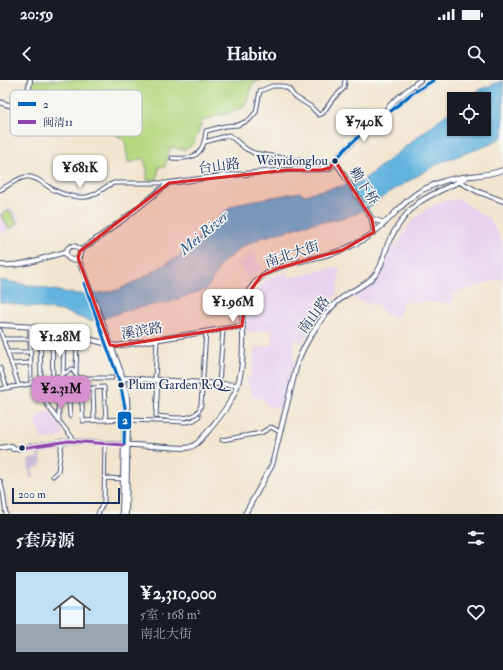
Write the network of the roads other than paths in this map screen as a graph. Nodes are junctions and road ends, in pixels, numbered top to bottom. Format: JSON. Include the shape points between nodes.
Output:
{"nodes":[{"id":1,"x":30,"y":80,"type":"edge"},
{"id":2,"x":345,"y":80,"type":"edge"},
{"id":3,"x":420,"y":80,"type":"edge"},
{"id":4,"x":434,"y":80,"type":"edge"},
{"id":5,"x":28,"y":90,"type":"edge"},
{"id":6,"x":0,"y":102,"type":"edge"},
{"id":7,"x":10,"y":105,"type":"edge"},
{"id":8,"x":382,"y":115,"type":"junction"},
{"id":9,"x":205,"y":142,"type":"junction"},
{"id":10,"x":172,"y":158,"type":"dead end"},
{"id":11,"x":335,"y":161,"type":"junction"},
{"id":12,"x":328,"y":169,"type":"junction"},
{"id":13,"x":503,"y":170,"type":"edge"},
{"id":14,"x":458,"y":180,"type":"junction"},
{"id":15,"x":168,"y":183,"type":"junction"},
{"id":16,"x":0,"y":190,"type":"edge"},
{"id":17,"x":503,"y":201,"type":"edge"},
{"id":18,"x":371,"y":218,"type":"junction"},
{"id":19,"x":385,"y":223,"type":"junction"},
{"id":20,"x":374,"y":232,"type":"junction"},
{"id":21,"x":80,"y":251,"type":"junction"},
{"id":22,"x":66,"y":252,"type":"junction"},
{"id":23,"x":77,"y":259,"type":"junction"},
{"id":24,"x":0,"y":265,"type":"edge"},
{"id":25,"x":0,"y":325,"type":"edge"},
{"id":26,"x":242,"y":326,"type":"junction"},
{"id":27,"x":30,"y":327,"type":"junction"},
{"id":28,"x":223,"y":329,"type":"junction"},
{"id":29,"x":0,"y":330,"type":"edge"},
{"id":30,"x":206,"y":332,"type":"junction"},
{"id":31,"x":40,"y":334,"type":"dead end"},
{"id":32,"x":52,"y":336,"type":"dead end"},
{"id":33,"x":78,"y":336,"type":"junction"},
{"id":34,"x":64,"y":338,"type":"dead end"},
{"id":35,"x":3,"y":339,"type":"junction"},
{"id":36,"x":30,"y":339,"type":"junction"},
{"id":37,"x":157,"y":339,"type":"junction"},
{"id":38,"x":109,"y":345,"type":"junction"},
{"id":39,"x":8,"y":352,"type":"junction"},
{"id":40,"x":30,"y":352,"type":"junction"},
{"id":41,"x":30,"y":363,"type":"junction"},
{"id":42,"x":12,"y":364,"type":"junction"},
{"id":43,"x":0,"y":368,"type":"edge"},
{"id":44,"x":63,"y":375,"type":"junction"},
{"id":45,"x":77,"y":377,"type":"junction"},
{"id":46,"x":112,"y":378,"type":"dead end"},
{"id":47,"x":123,"y":378,"type":"junction"},
{"id":48,"x":157,"y":379,"type":"junction"},
{"id":49,"x":53,"y":380,"type":"junction"},
{"id":50,"x":39,"y":382,"type":"junction"},
{"id":51,"x":202,"y":383,"type":"junction"},
{"id":52,"x":31,"y":384,"type":"junction"},
{"id":53,"x":219,"y":384,"type":"junction"},
{"id":54,"x":68,"y":385,"type":"junction"},
{"id":55,"x":237,"y":385,"type":"junction"},
{"id":56,"x":19,"y":386,"type":"junction"},
{"id":57,"x":7,"y":388,"type":"junction"},
{"id":58,"x":92,"y":388,"type":"junction"},
{"id":59,"x":0,"y":389,"type":"edge"},
{"id":60,"x":58,"y":392,"type":"junction"},
{"id":61,"x":45,"y":400,"type":"junction"},
{"id":62,"x":70,"y":416,"type":"dead end"},
{"id":63,"x":199,"y":416,"type":"dead end"},
{"id":64,"x":127,"y":419,"type":"junction"},
{"id":65,"x":59,"y":420,"type":"junction"},
{"id":66,"x":94,"y":420,"type":"junction"},
{"id":67,"x":106,"y":420,"type":"junction"},
{"id":68,"x":280,"y":432,"type":"junction"},
{"id":69,"x":222,"y":440,"type":"dead end"},
{"id":70,"x":62,"y":441,"type":"junction"},
{"id":71,"x":75,"y":441,"type":"junction"},
{"id":72,"x":105,"y":443,"type":"junction"},
{"id":73,"x":126,"y":445,"type":"junction"},
{"id":74,"x":0,"y":448,"type":"edge"},
{"id":75,"x":53,"y":476,"type":"dead end"},
{"id":76,"x":105,"y":478,"type":"junction"},
{"id":77,"x":123,"y":479,"type":"junction"},
{"id":78,"x":0,"y":481,"type":"edge"},
{"id":79,"x":6,"y":514,"type":"edge"},
{"id":80,"x":98,"y":514,"type":"edge"},
{"id":81,"x":122,"y":514,"type":"edge"},
{"id":82,"x":126,"y":514,"type":"edge"},
{"id":83,"x":245,"y":514,"type":"edge"}],
"edges":[{"from":1,"to":5,"type":"street"},
{"from":2,"to":9,"type":"street","via":[[344,88],[319,115],[286,88],[269,86],[259,93],[255,115],[238,125],[206,131]]},
{"from":3,"to":8,"type":"street"},
{"from":4,"to":8,"type":"street"},
{"from":6,"to":7,"type":"street"},
{"from":8,"to":11,"type":"street"},
{"from":9,"to":10,"type":"street","via":[[195,156]]},
{"from":9,"to":12,"type":"street","via":[[229,136],[254,153],[313,162]]},
{"from":11,"to":12,"type":"street"},
{"from":11,"to":18,"type":"street","name":"赖下桥"},
{"from":12,"to":15,"type":"street","name":"台山路","via":[[233,175]]},
{"from":13,"to":14,"type":"street","name":"南山路"},
{"from":14,"to":17,"type":"street"},
{"from":14,"to":19,"type":"street","name":"南北大街","via":[[444,181],[416,194]]},
{"from":14,"to":68,"type":"street","name":"南山路","via":[[422,200],[411,210],[392,236],[377,274],[333,305],[325,315],[301,354]]},
{"from":15,"to":16,"type":"street","via":[[114,183],[91,196],[82,197],[58,192],[29,177]]},
{"from":15,"to":21,"type":"street"},
{"from":18,"to":19,"type":"street"},
{"from":18,"to":20,"type":"street"},
{"from":19,"to":20,"type":"street","name":"南北大街"},
{"from":20,"to":26,"type":"street","name":"南北大街","via":[[343,250],[279,268],[262,276],[253,284],[245,298]]},
{"from":21,"to":22,"type":"street","via":[[72,246]]},
{"from":21,"to":23,"type":"street"},
{"from":22,"to":23,"type":"street","via":[[69,259]]},
{"from":22,"to":24,"type":"street","via":[[26,264]]},
{"from":23,"to":38,"type":"street"},
{"from":25,"to":27,"type":"street","name":"溪滨路"},
{"from":26,"to":28,"type":"street","name":"溪滨路"},
{"from":26,"to":55,"type":"street","name":"南北大街","via":[[243,354]]},
{"from":27,"to":33,"type":"street","name":"溪滨路"},
{"from":27,"to":36,"type":"street"},
{"from":28,"to":30,"type":"street","name":"溪滨路"},
{"from":28,"to":53,"type":"street"},
{"from":29,"to":35,"type":"street"},
{"from":30,"to":37,"type":"street","name":"溪滨路"},
{"from":30,"to":51,"type":"street"},
{"from":31,"to":50,"type":"street"},
{"from":32,"to":49,"type":"street"},
{"from":33,"to":38,"type":"street","name":"溪滨路"},
{"from":33,"to":45,"type":"street"},
{"from":34,"to":44,"type":"street"},
{"from":35,"to":36,"type":"street"},
{"from":35,"to":39,"type":"street"},
{"from":36,"to":40,"type":"street"},
{"from":37,"to":38,"type":"street","name":"溪滨路"},
{"from":37,"to":48,"type":"street"},
{"from":38,"to":47,"type":"street"},
{"from":38,"to":64,"type":"street"},
{"from":39,"to":40,"type":"street"},
{"from":39,"to":42,"type":"street"},
{"from":40,"to":41,"type":"street"},
{"from":41,"to":42,"type":"street"},
{"from":41,"to":52,"type":"street"},
{"from":42,"to":56,"type":"street"},
{"from":43,"to":57,"type":"street"},
{"from":44,"to":45,"type":"street","via":[[72,369]]},
{"from":44,"to":49,"type":"street"},
{"from":45,"to":46,"type":"street"},
{"from":45,"to":54,"type":"street"},
{"from":47,"to":48,"type":"street"},
{"from":47,"to":64,"type":"street","via":[[127,396]]},
{"from":48,"to":51,"type":"street"},
{"from":48,"to":51,"type":"street","via":[[156,416],[192,416],[199,410]]},
{"from":49,"to":50,"type":"street"},
{"from":50,"to":52,"type":"street"},
{"from":50,"to":61,"type":"street","via":[[39,390]]},
{"from":51,"to":53,"type":"street"},
{"from":52,"to":56,"type":"street"},
{"from":53,"to":55,"type":"street"},
{"from":54,"to":60,"type":"street"},
{"from":54,"to":62,"type":"street"},
{"from":55,"to":73,"type":"street","name":"南北大街","via":[[226,408],[200,441],[193,446],[187,448]]},
{"from":56,"to":57,"type":"street"},
{"from":57,"to":59,"type":"street"},
{"from":58,"to":66,"type":"street"},
{"from":58,"to":66,"type":"street","via":[[81,389],[83,421]]},
{"from":58,"to":67,"type":"street","via":[[104,387]]},
{"from":60,"to":61,"type":"street"},
{"from":60,"to":65,"type":"street"},
{"from":61,"to":65,"type":"street"},
{"from":63,"to":64,"type":"street","via":[[189,422]]},
{"from":64,"to":67,"type":"street"},
{"from":64,"to":73,"type":"street"},
{"from":65,"to":71,"type":"street"},
{"from":66,"to":67,"type":"street"},
{"from":68,"to":69,"type":"street","via":[[271,427],[261,433]]},
{"from":68,"to":83,"type":"street","name":"南山路","via":[[270,470]]},
{"from":70,"to":71,"type":"street","name":"南北大街"},
{"from":70,"to":74,"type":"street","name":"南北大街","via":[[13,449],[12,446]]},
{"from":70,"to":75,"type":"street","via":[[58,471]]},
{"from":71,"to":72,"type":"street","name":"南北大街"},
{"from":72,"to":73,"type":"street","name":"南北大街"},
{"from":72,"to":76,"type":"street"},
{"from":73,"to":77,"type":"street"},
{"from":73,"to":82,"type":"street"},
{"from":76,"to":77,"type":"street"},
{"from":76,"to":80,"type":"street","via":[[104,501]]},
{"from":77,"to":81,"type":"street"},
{"from":78,"to":79,"type":"street"}]}
